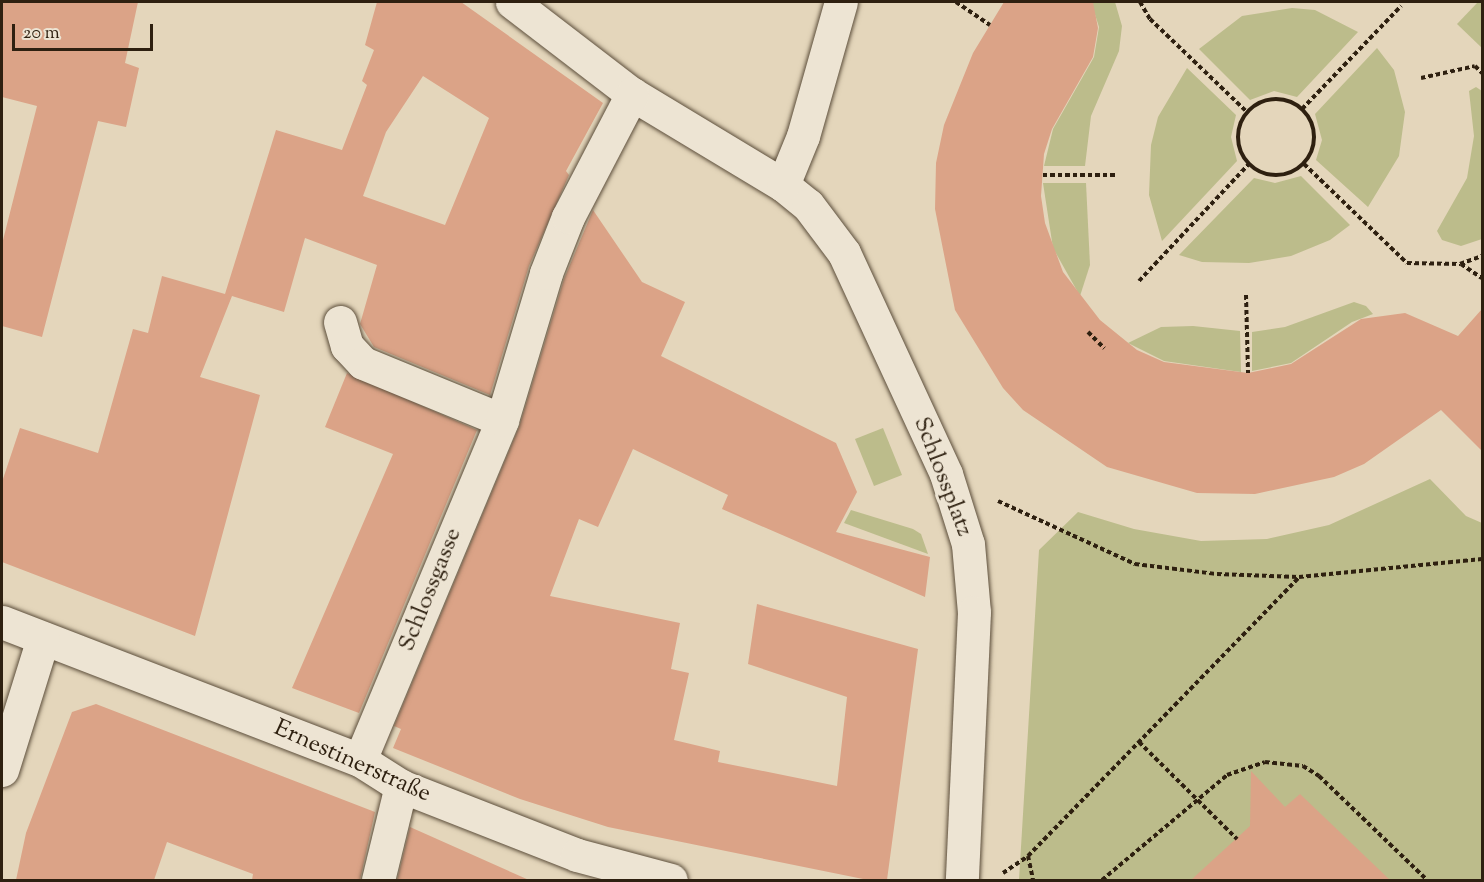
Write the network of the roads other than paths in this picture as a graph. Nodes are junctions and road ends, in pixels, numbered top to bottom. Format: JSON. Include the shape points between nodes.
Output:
{"nodes":[{"id":1,"x":512,"y":2,"type":"edge"},
{"id":2,"x":841,"y":2,"type":"edge"},
{"id":3,"x":632,"y":94,"type":"junction"},
{"id":4,"x":783,"y":185,"type":"junction"},
{"id":5,"x":340,"y":322,"type":"dead end"},
{"id":6,"x":502,"y":420,"type":"junction"},
{"id":7,"x":2,"y":622,"type":"edge"},
{"id":8,"x":43,"y":638,"type":"junction"},
{"id":9,"x":360,"y":760,"type":"junction"},
{"id":10,"x":2,"y":770,"type":"edge"},
{"id":11,"x":400,"y":786,"type":"junction"},
{"id":12,"x":378,"y":880,"type":"edge"},
{"id":13,"x":671,"y":880,"type":"edge"},
{"id":14,"x":962,"y":880,"type":"edge"}],
"edges":[{"from":1,"to":3,"type":"street","name":"Schlossplatz"},
{"from":2,"to":4,"type":"street","via":[[803,136]]},
{"from":3,"to":4,"type":"street","name":"Schlossplatz"},
{"from":3,"to":6,"type":"street","name":"Schlossgasse","via":[[564,226]]},
{"from":4,"to":14,"type":"street","name":"Schlossplatz","via":[[808,205],[844,253],[946,474],[968,544],[974,612]]},
{"from":5,"to":6,"type":"street","via":[[347,345],[363,363]]},
{"from":6,"to":9,"type":"street","name":"Schlossgasse"},
{"from":7,"to":8,"type":"street","name":"Ernestinerstraße"},
{"from":8,"to":9,"type":"street","name":"Ernestinerstraße"},
{"from":8,"to":10,"type":"street"},
{"from":9,"to":11,"type":"street","name":"Ernestinerstraße"},
{"from":11,"to":12,"type":"street"},
{"from":11,"to":13,"type":"street","name":"Ernestinerstraße","via":[[577,855]]}]}
